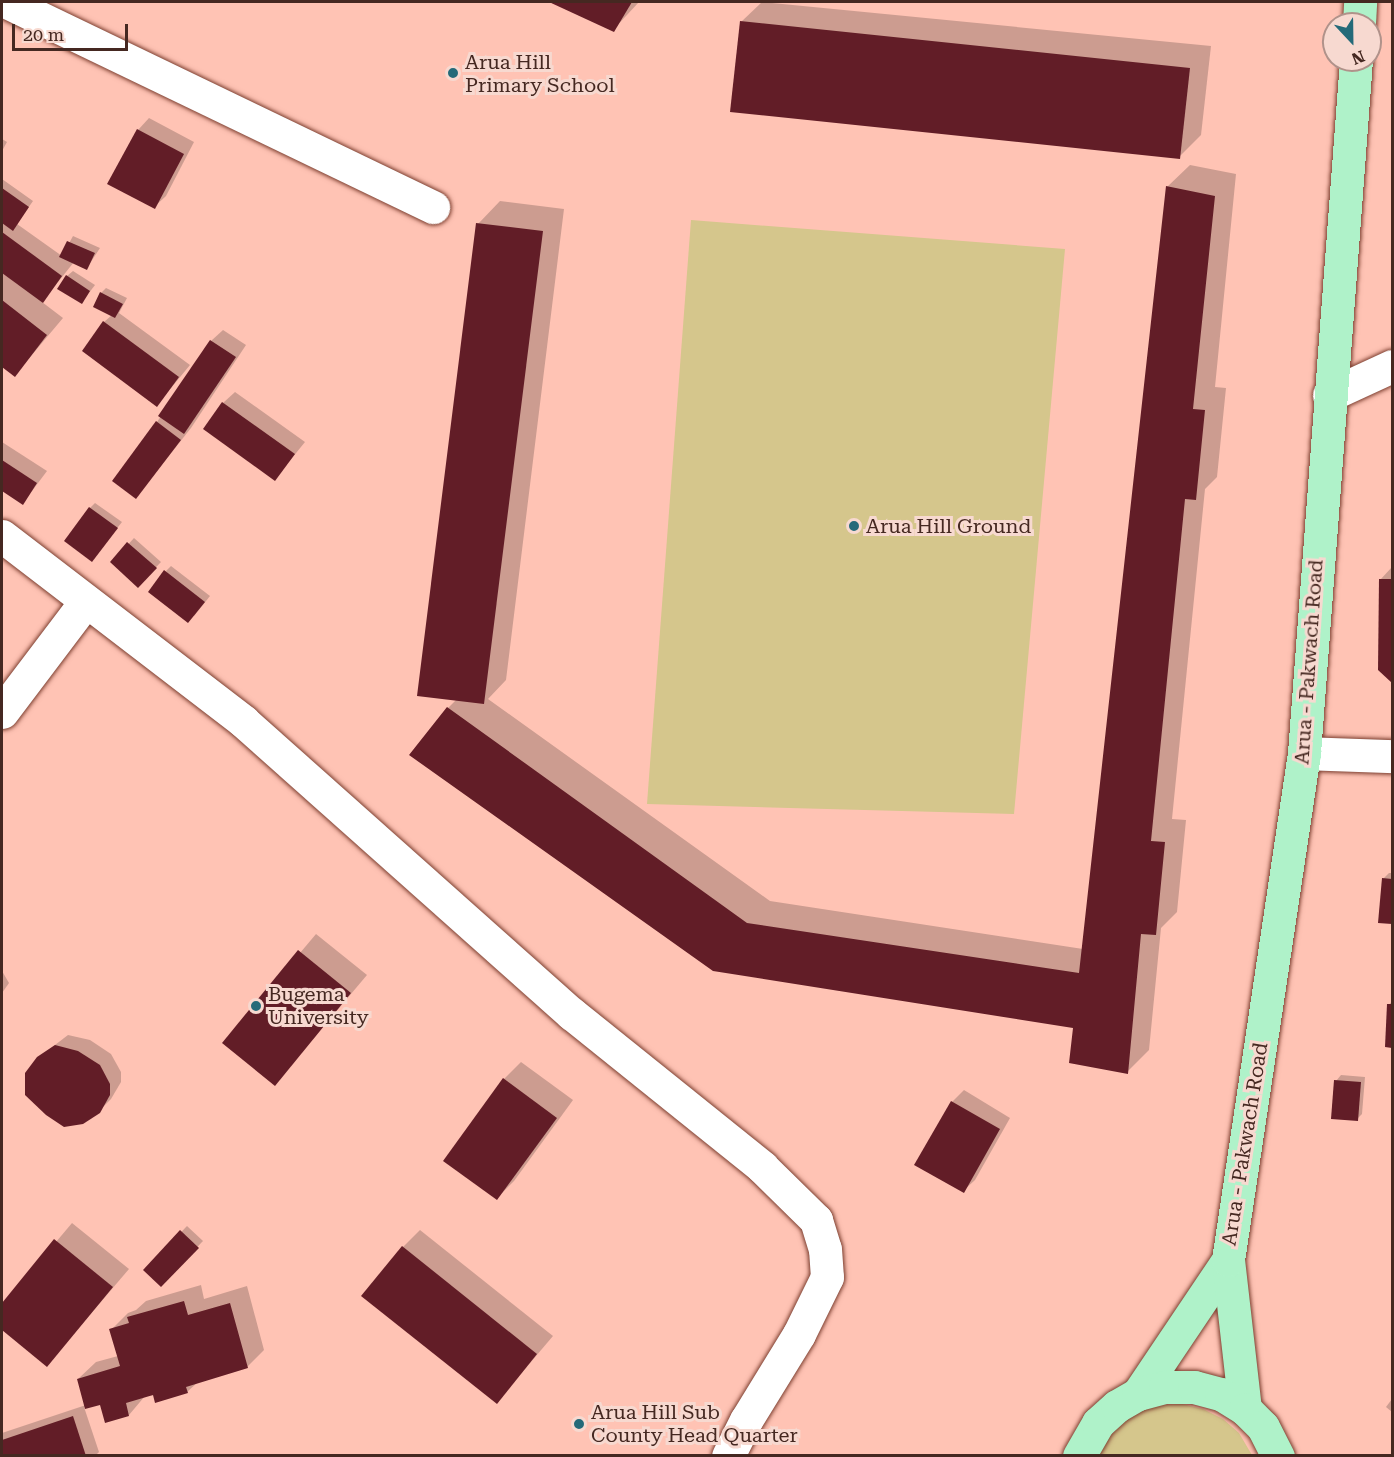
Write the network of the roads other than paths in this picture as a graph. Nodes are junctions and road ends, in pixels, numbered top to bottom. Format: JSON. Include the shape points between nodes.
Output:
{"nodes":[{"id":1,"x":7,"y":2,"type":"edge"},
{"id":2,"x":1355,"y":72,"type":"edge"},
{"id":3,"x":433,"y":207,"type":"dead end"},
{"id":4,"x":1392,"y":366,"type":"edge"},
{"id":5,"x":1329,"y":395,"type":"junction"},
{"id":6,"x":2,"y":536,"type":"edge"},
{"id":7,"x":86,"y":601,"type":"junction"},
{"id":8,"x":2,"y":712,"type":"edge"},
{"id":9,"x":1304,"y":753,"type":"junction"},
{"id":10,"x":1392,"y":756,"type":"edge"},
{"id":11,"x":1228,"y":1260,"type":"junction"},
{"id":12,"x":1138,"y":1394,"type":"junction"},
{"id":13,"x":1245,"y":1409,"type":"junction"},
{"id":14,"x":728,"y":1455,"type":"edge"},
{"id":15,"x":1079,"y":1455,"type":"edge"},
{"id":16,"x":1278,"y":1455,"type":"edge"}],
"edges":[{"from":1,"to":3,"type":"street"},
{"from":2,"to":5,"type":"main road","name":"Arua - Pakwach Road"},
{"from":4,"to":5,"type":"street"},
{"from":5,"to":9,"type":"main road","name":"Arua - Pakwach Road"},
{"from":6,"to":7,"type":"street"},
{"from":7,"to":8,"type":"street"},
{"from":7,"to":14,"type":"street","via":[[244,722],[572,1014],[762,1167],[816,1220],[825,1249],[827,1277],[799,1334]]},
{"from":9,"to":10,"type":"street"},
{"from":9,"to":11,"type":"main road","name":"Arua - Pakwach Road"},
{"from":11,"to":12,"type":"main road","name":"Arua - Pakwach Road"},
{"from":11,"to":13,"type":"main road","name":"Arua - Pakwach Road"},
{"from":12,"to":13,"type":"main road","via":[[1165,1387],[1194,1387],[1221,1394]]},
{"from":12,"to":15,"type":"main road","via":[[1098,1423]]},
{"from":13,"to":16,"type":"main road","via":[[1263,1427]]}]}
